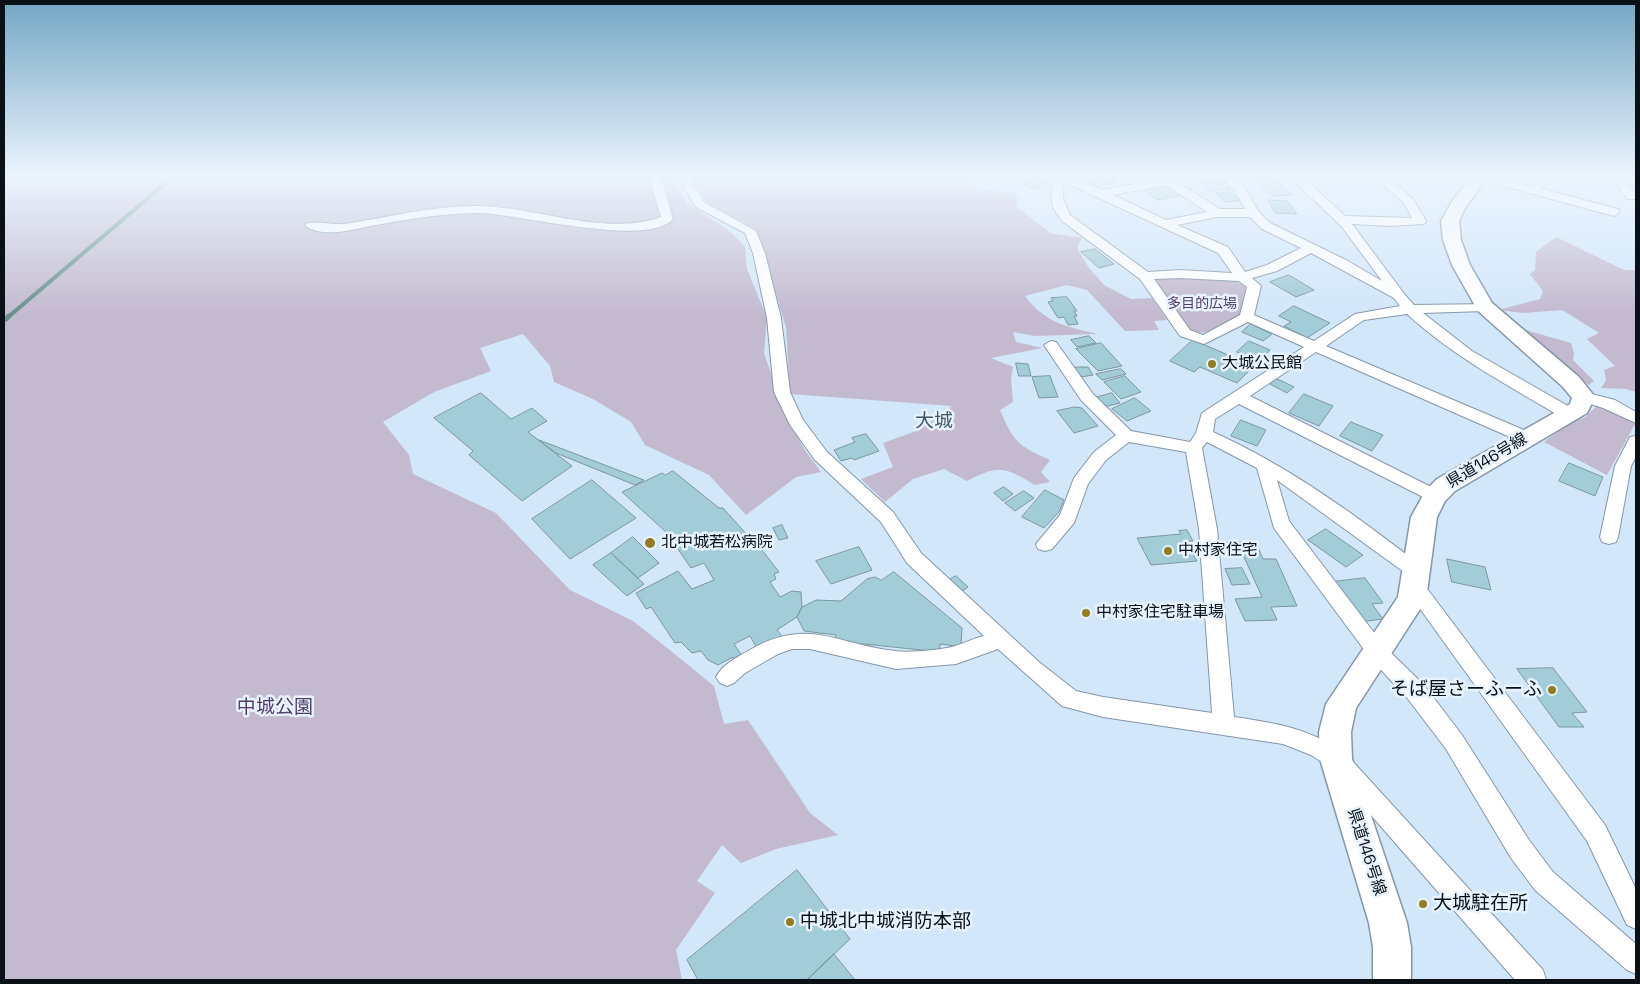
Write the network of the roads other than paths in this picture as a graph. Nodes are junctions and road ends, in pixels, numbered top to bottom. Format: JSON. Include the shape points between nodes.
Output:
{"nodes":[{"id":1,"x":380,"y":222,"type":"edge"},
{"id":2,"x":580,"y":222,"type":"edge"},
{"id":3,"x":662,"y":222,"type":"edge"},
{"id":4,"x":733,"y":222,"type":"edge"},
{"id":5,"x":1071,"y":222,"type":"edge"},
{"id":6,"x":1160,"y":222,"type":"edge"},
{"id":7,"x":1174,"y":222,"type":"edge"},
{"id":8,"x":1262,"y":222,"type":"edge"},
{"id":9,"x":1345,"y":222,"type":"edge"},
{"id":10,"x":1450,"y":222,"type":"edge"},
{"id":11,"x":1164,"y":224,"type":"junction"},
{"id":12,"x":311,"y":225,"type":"dead end"},
{"id":13,"x":1312,"y":248,"type":"junction"},
{"id":14,"x":1144,"y":276,"type":"junction"},
{"id":15,"x":1242,"y":277,"type":"junction"},
{"id":16,"x":1399,"y":296,"type":"junction"},
{"id":17,"x":1485,"y":307,"type":"junction"},
{"id":18,"x":1412,"y":310,"type":"junction"},
{"id":19,"x":1247,"y":317,"type":"junction"},
{"id":20,"x":1051,"y":345,"type":"dead end"},
{"id":21,"x":1315,"y":347,"type":"junction"},
{"id":22,"x":1240,"y":397,"type":"junction"},
{"id":23,"x":1576,"y":405,"type":"junction"},
{"id":24,"x":1636,"y":418,"type":"edge"},
{"id":25,"x":1126,"y":436,"type":"junction"},
{"id":26,"x":1525,"y":438,"type":"junction"},
{"id":27,"x":1636,"y":440,"type":"edge"},
{"id":28,"x":1199,"y":441,"type":"junction"},
{"id":29,"x":1265,"y":466,"type":"junction"},
{"id":30,"x":1435,"y":496,"type":"junction"},
{"id":31,"x":1609,"y":537,"type":"dead end"},
{"id":32,"x":1045,"y":544,"type":"dead end"},
{"id":33,"x":1416,"y":580,"type":"junction"},
{"id":34,"x":1001,"y":640,"type":"junction"},
{"id":35,"x":1378,"y":654,"type":"junction"},
{"id":36,"x":727,"y":677,"type":"dead end"},
{"id":37,"x":1224,"y":726,"type":"junction"},
{"id":38,"x":1336,"y":759,"type":"junction"},
{"id":39,"x":1636,"y":916,"type":"edge"},
{"id":40,"x":1636,"y":961,"type":"edge"},
{"id":41,"x":1392,"y":980,"type":"edge"},
{"id":42,"x":1533,"y":980,"type":"edge"}],
"edges":[{"from":1,"to":12,"type":"street","via":[[336,229]]},
{"from":2,"to":3,"type":"street","via":[[605,226],[656,226]]},
{"from":4,"to":34,"type":"street","via":[[750,231],[759,252],[774,318],[782,392],[796,421],[821,456],[887,517],[914,558]]},
{"from":5,"to":14,"type":"street"},
{"from":6,"to":11,"type":"street"},
{"from":7,"to":11,"type":"street"},
{"from":8,"to":13,"type":"street"},
{"from":9,"to":16,"type":"street"},
{"from":10,"to":17,"type":"main road","via":[[1449,232],[1458,257]]},
{"from":11,"to":15,"type":"street","via":[[1223,250]]},
{"from":13,"to":15,"type":"street","via":[[1272,268]]},
{"from":13,"to":16,"type":"street"},
{"from":14,"to":15,"type":"street"},
{"from":14,"to":19,"type":"street","via":[[1185,333],[1204,340]]},
{"from":15,"to":19,"type":"street","via":[[1254,286]]},
{"from":16,"to":18,"type":"street"},
{"from":17,"to":18,"type":"street"},
{"from":17,"to":23,"type":"main road","via":[[1571,382]]},
{"from":18,"to":21,"type":"street","via":[[1360,317]]},
{"from":18,"to":23,"type":"street","via":[[1464,352]]},
{"from":19,"to":21,"type":"street"},
{"from":20,"to":25,"type":"street","via":[[1087,397]]},
{"from":21,"to":22,"type":"street"},
{"from":21,"to":26,"type":"street"},
{"from":22,"to":28,"type":"street","via":[[1208,417]]},
{"from":22,"to":30,"type":"street"},
{"from":23,"to":24,"type":"street","via":[[1609,404]]},
{"from":23,"to":26,"type":"main road","name":"県道146号線"},
{"from":25,"to":28,"type":"street"},
{"from":25,"to":32,"type":"street","via":[[1100,456],[1080,482],[1068,518]]},
{"from":26,"to":30,"type":"main road","name":"県道146号線","via":[[1446,485]]},
{"from":27,"to":31,"type":"street","via":[[1623,466]]},
{"from":28,"to":29,"type":"street","via":[[1223,442]]},
{"from":28,"to":37,"type":"street"},
{"from":29,"to":33,"type":"street","via":[[1315,494]]},
{"from":29,"to":35,"type":"street","via":[[1280,523]]},
{"from":30,"to":33,"type":"main road","name":"県道146号線","via":[[1424,517]]},
{"from":33,"to":35,"type":"main road","name":"県道146号線","via":[[1405,613]]},
{"from":33,"to":39,"type":"street","via":[[1596,833]]},
{"from":34,"to":36,"type":"street","via":[[956,655],[896,660],[810,641],[792,641],[772,647]]},
{"from":34,"to":37,"type":"street","via":[[1070,698],[1104,707]]},
{"from":35,"to":38,"type":"main road","name":"県道146号線","via":[[1342,704],[1336,732]]},
{"from":35,"to":40,"type":"street","via":[[1416,692],[1454,742],[1544,881]]},
{"from":37,"to":38,"type":"street","via":[[1284,734],[1320,748]]},
{"from":38,"to":41,"type":"main road","name":"県道146号線","via":[[1388,923]]},
{"from":38,"to":42,"type":"street"}]}
